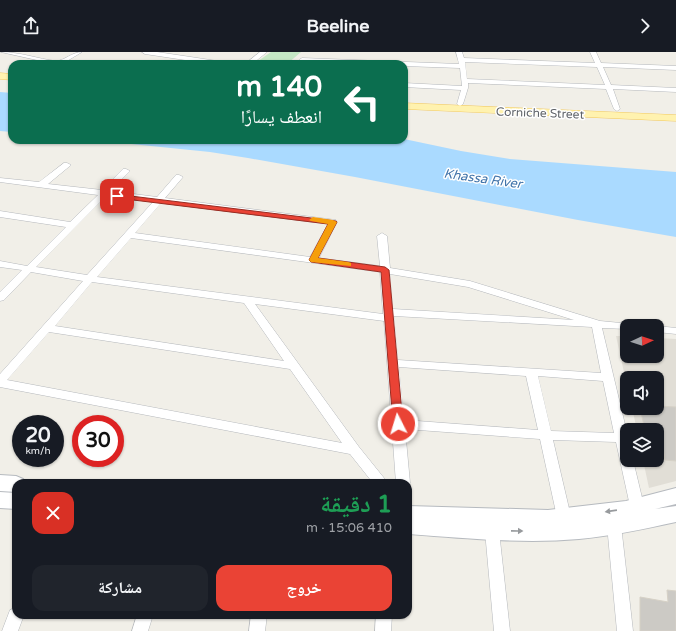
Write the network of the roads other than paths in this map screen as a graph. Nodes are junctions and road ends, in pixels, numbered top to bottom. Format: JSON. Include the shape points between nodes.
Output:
{"nodes":[{"id":1,"x":4,"y":52,"type":"edge"},
{"id":2,"x":79,"y":52,"type":"edge"},
{"id":3,"x":145,"y":52,"type":"edge"},
{"id":4,"x":264,"y":52,"type":"edge"},
{"id":5,"x":309,"y":52,"type":"edge"},
{"id":6,"x":459,"y":52,"type":"edge"},
{"id":7,"x":593,"y":52,"type":"edge"},
{"id":8,"x":43,"y":60,"type":"edge"},
{"id":9,"x":68,"y":60,"type":"edge"},
{"id":10,"x":198,"y":60,"type":"edge"},
{"id":11,"x":253,"y":60,"type":"edge"},
{"id":12,"x":302,"y":60,"type":"edge"},
{"id":13,"x":408,"y":62,"type":"edge"},
{"id":14,"x":462,"y":63,"type":"junction"},
{"id":15,"x":599,"y":65,"type":"junction"},
{"id":16,"x":676,"y":68,"type":"edge"},
{"id":17,"x":408,"y":85,"type":"edge"},
{"id":18,"x":465,"y":85,"type":"junction"},
{"id":19,"x":609,"y":87,"type":"junction"},
{"id":20,"x":676,"y":90,"type":"edge"},
{"id":21,"x":408,"y":100,"type":"edge"},
{"id":22,"x":460,"y":104,"type":"junction"},
{"id":23,"x":408,"y":106,"type":"edge"},
{"id":24,"x":617,"y":109,"type":"junction"},
{"id":25,"x":527,"y":110,"type":"junction"},
{"id":26,"x":557,"y":111,"type":"junction"},
{"id":27,"x":676,"y":112,"type":"edge"},
{"id":28,"x":676,"y":118,"type":"edge"},
{"id":29,"x":67,"y":165,"type":"dead end"},
{"id":30,"x":126,"y":171,"type":"dead end"},
{"id":31,"x":179,"y":177,"type":"dead end"},
{"id":32,"x":0,"y":180,"type":"edge"},
{"id":33,"x":41,"y":185,"type":"junction"},
{"id":34,"x":103,"y":194,"type":"junction"},
{"id":35,"x":160,"y":200,"type":"junction"},
{"id":36,"x":0,"y":214,"type":"edge"},
{"id":37,"x":72,"y":226,"type":"junction"},
{"id":38,"x":129,"y":235,"type":"junction"},
{"id":39,"x":382,"y":236,"type":"dead end"},
{"id":40,"x":313,"y":260,"type":"junction"},
{"id":41,"x":0,"y":264,"type":"edge"},
{"id":42,"x":30,"y":268,"type":"junction"},
{"id":43,"x":385,"y":270,"type":"junction"},
{"id":44,"x":91,"y":279,"type":"junction"},
{"id":45,"x":0,"y":298,"type":"edge"},
{"id":46,"x":247,"y":300,"type":"junction"},
{"id":47,"x":389,"y":315,"type":"junction"},
{"id":48,"x":596,"y":323,"type":"junction"},
{"id":49,"x":620,"y":325,"type":"edge"},
{"id":50,"x":48,"y":328,"type":"junction"},
{"id":51,"x":664,"y":330,"type":"edge"},
{"id":52,"x":676,"y":331,"type":"edge"},
{"id":53,"x":393,"y":363,"type":"junction"},
{"id":54,"x":294,"y":366,"type":"junction"},
{"id":55,"x":531,"y":371,"type":"junction"},
{"id":56,"x":608,"y":376,"type":"junction"},
{"id":57,"x":0,"y":382,"type":"edge"},
{"id":58,"x":398,"y":424,"type":"junction"},
{"id":59,"x":620,"y":429,"type":"edge"},
{"id":60,"x":544,"y":435,"type":"junction"},
{"id":61,"x":620,"y":438,"type":"edge"},
{"id":62,"x":354,"y":450,"type":"junction"},
{"id":63,"x":628,"y":467,"type":"edge"},
{"id":64,"x":378,"y":479,"type":"edge"},
{"id":65,"x":403,"y":479,"type":"edge"},
{"id":66,"x":0,"y":483,"type":"edge"},
{"id":67,"x":12,"y":495,"type":"edge"},
{"id":68,"x":676,"y":496,"type":"edge"},
{"id":69,"x":637,"y":506,"type":"junction"},
{"id":70,"x":412,"y":514,"type":"edge"},
{"id":71,"x":676,"y":514,"type":"edge"},
{"id":72,"x":564,"y":517,"type":"junction"},
{"id":73,"x":412,"y":525,"type":"edge"},
{"id":74,"x":614,"y":525,"type":"junction"},
{"id":75,"x":492,"y":531,"type":"junction"},
{"id":76,"x":14,"y":619,"type":"edge"},
{"id":77,"x":143,"y":619,"type":"edge"},
{"id":78,"x":258,"y":619,"type":"edge"},
{"id":79,"x":384,"y":619,"type":"edge"},
{"id":80,"x":10,"y":631,"type":"edge"},
{"id":81,"x":140,"y":631,"type":"edge"},
{"id":82,"x":257,"y":631,"type":"edge"},
{"id":83,"x":383,"y":631,"type":"edge"},
{"id":84,"x":502,"y":631,"type":"edge"},
{"id":85,"x":625,"y":631,"type":"edge"}],
"edges":[{"from":1,"to":8,"type":"street"},
{"from":2,"to":9,"type":"street"},
{"from":3,"to":10,"type":"street"},
{"from":4,"to":11,"type":"street"},
{"from":5,"to":12,"type":"street"},
{"from":6,"to":14,"type":"street"},
{"from":7,"to":15,"type":"street"},
{"from":13,"to":14,"type":"street"},
{"from":14,"to":15,"type":"street"},
{"from":14,"to":18,"type":"street"},
{"from":15,"to":16,"type":"street"},
{"from":15,"to":19,"type":"street"},
{"from":17,"to":18,"type":"street"},
{"from":18,"to":19,"type":"street"},
{"from":18,"to":22,"type":"street"},
{"from":19,"to":20,"type":"street"},
{"from":19,"to":24,"type":"street"},
{"from":21,"to":22,"type":"main road","name":"Corniche Street"},
{"from":22,"to":25,"type":"main road","name":"Corniche Street"},
{"from":23,"to":25,"type":"main road","name":"Corniche Street"},
{"from":24,"to":26,"type":"main road","name":"Corniche Street"},
{"from":24,"to":27,"type":"main road","name":"Corniche Street"},
{"from":25,"to":26,"type":"main road","name":"Corniche Street"},
{"from":26,"to":28,"type":"main road","name":"Corniche Street"},
{"from":29,"to":33,"type":"street"},
{"from":30,"to":34,"type":"street"},
{"from":31,"to":35,"type":"street"},
{"from":32,"to":33,"type":"street"},
{"from":33,"to":34,"type":"street"},
{"from":34,"to":35,"type":"street"},
{"from":34,"to":37,"type":"street"},
{"from":35,"to":38,"type":"street"},
{"from":35,"to":40,"type":"street","via":[[333,222]]},
{"from":36,"to":37,"type":"street"},
{"from":37,"to":42,"type":"street"},
{"from":38,"to":40,"type":"street"},
{"from":38,"to":44,"type":"street"},
{"from":39,"to":43,"type":"street"},
{"from":40,"to":43,"type":"street"},
{"from":41,"to":42,"type":"street"},
{"from":42,"to":44,"type":"street"},
{"from":42,"to":45,"type":"street"},
{"from":43,"to":47,"type":"street"},
{"from":43,"to":48,"type":"street","via":[[483,287]]},
{"from":44,"to":46,"type":"street"},
{"from":44,"to":50,"type":"street"},
{"from":46,"to":47,"type":"street"},
{"from":46,"to":54,"type":"street"},
{"from":47,"to":48,"type":"street"},
{"from":47,"to":53,"type":"street"},
{"from":48,"to":49,"type":"street"},
{"from":48,"to":56,"type":"street"},
{"from":50,"to":54,"type":"street"},
{"from":50,"to":57,"type":"street"},
{"from":51,"to":52,"type":"street"},
{"from":53,"to":55,"type":"street"},
{"from":53,"to":58,"type":"street"},
{"from":54,"to":62,"type":"street"},
{"from":55,"to":56,"type":"street"},
{"from":55,"to":60,"type":"street"},
{"from":56,"to":59,"type":"street"},
{"from":57,"to":62,"type":"street"},
{"from":58,"to":60,"type":"street"},
{"from":58,"to":65,"type":"street"},
{"from":60,"to":61,"type":"street"},
{"from":60,"to":72,"type":"street"},
{"from":62,"to":64,"type":"street"},
{"from":63,"to":69,"type":"street"},
{"from":66,"to":67,"type":"street"},
{"from":68,"to":69,"type":"street"},
{"from":69,"to":72,"type":"street","one_way":true},
{"from":70,"to":72,"type":"street"},
{"from":71,"to":74,"type":"street"},
{"from":73,"to":75,"type":"street"},
{"from":75,"to":74,"type":"street","one_way":true,"via":[[546,532]]},
{"from":74,"to":85,"type":"street"},
{"from":75,"to":84,"type":"street"},
{"from":76,"to":80,"type":"street"},
{"from":77,"to":81,"type":"street"},
{"from":78,"to":82,"type":"street"},
{"from":79,"to":83,"type":"street"}]}
